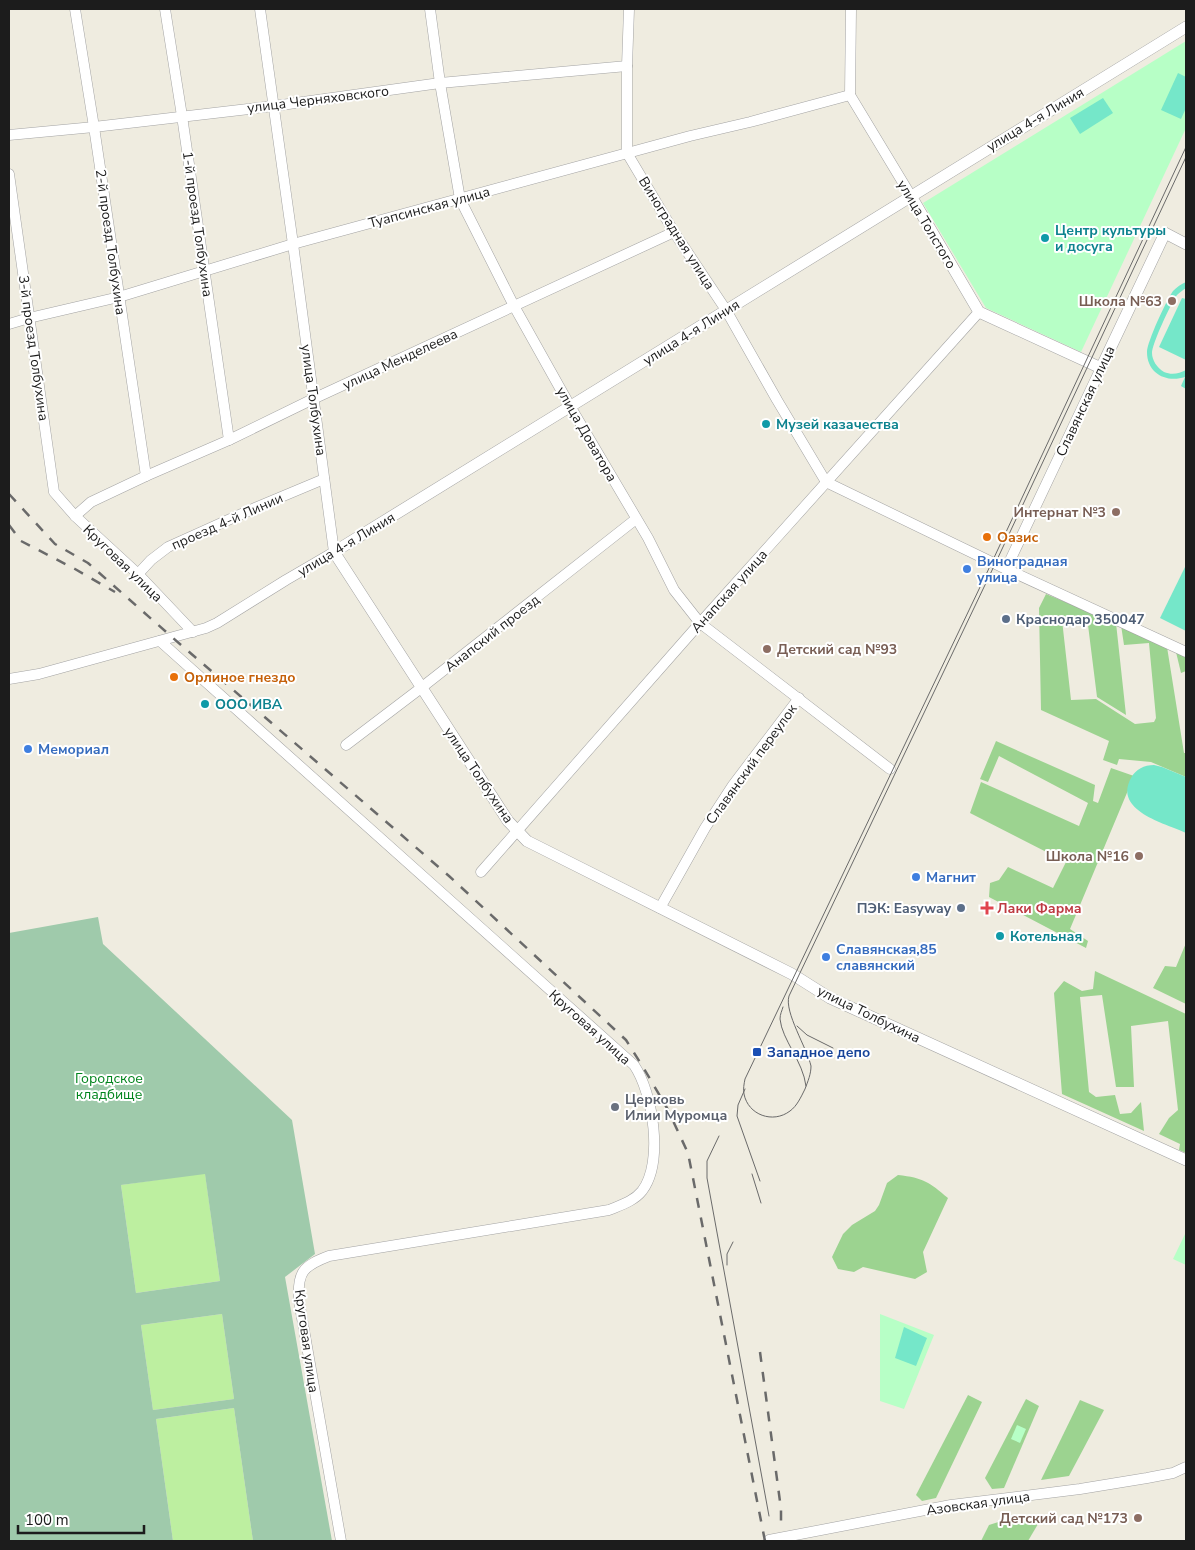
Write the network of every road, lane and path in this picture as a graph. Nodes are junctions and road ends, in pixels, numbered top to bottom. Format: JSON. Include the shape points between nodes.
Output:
{"nodes":[{"id":1,"x":75,"y":9,"type":"edge"},
{"id":2,"x":165,"y":9,"type":"edge"},
{"id":3,"x":260,"y":9,"type":"edge"},
{"id":4,"x":430,"y":9,"type":"edge"},
{"id":5,"x":629,"y":9,"type":"edge"},
{"id":6,"x":851,"y":9,"type":"edge"},
{"id":7,"x":1186,"y":27,"type":"edge"},
{"id":8,"x":627,"y":66,"type":"junction"},
{"id":9,"x":440,"y":83,"type":"junction"},
{"id":10,"x":850,"y":95,"type":"junction"},
{"id":11,"x":274,"y":106,"type":"junction"},
{"id":12,"x":182,"y":116,"type":"junction"},
{"id":13,"x":94,"y":127,"type":"junction"},
{"id":14,"x":9,"y":135,"type":"edge"},
{"id":15,"x":627,"y":153,"type":"junction"},
{"id":16,"x":9,"y":174,"type":"edge"},
{"id":17,"x":911,"y":196,"type":"junction"},
{"id":18,"x":460,"y":199,"type":"junction"},
{"id":19,"x":674,"y":232,"type":"junction"},
{"id":20,"x":293,"y":244,"type":"junction"},
{"id":21,"x":1186,"y":244,"type":"edge"},
{"id":22,"x":204,"y":271,"type":"junction"},
{"id":23,"x":119,"y":297,"type":"junction"},
{"id":24,"x":514,"y":306,"type":"junction"},
{"id":25,"x":726,"y":310,"type":"junction"},
{"id":26,"x":980,"y":312,"type":"junction"},
{"id":27,"x":29,"y":318,"type":"junction"},
{"id":28,"x":9,"y":324,"type":"edge"},
{"id":29,"x":1101,"y":368,"type":"junction"},
{"id":30,"x":313,"y":399,"type":"junction"},
{"id":31,"x":570,"y":406,"type":"junction"},
{"id":32,"x":229,"y":440,"type":"junction"},
{"id":33,"x":146,"y":476,"type":"junction"},
{"id":34,"x":324,"y":479,"type":"junction"},
{"id":35,"x":826,"y":482,"type":"junction"},
{"id":36,"x":54,"y":492,"type":"joint"},
{"id":37,"x":75,"y":516,"type":"junction"},
{"id":38,"x":636,"y":519,"type":"junction"},
{"id":39,"x":334,"y":552,"type":"junction"},
{"id":40,"x":1006,"y":569,"type":"junction"},
{"id":41,"x":138,"y":574,"type":"junction"},
{"id":42,"x":700,"y":623,"type":"junction"},
{"id":43,"x":193,"y":632,"type":"junction"},
{"id":44,"x":160,"y":641,"type":"junction"},
{"id":45,"x":1186,"y":652,"type":"edge"},
{"id":46,"x":9,"y":679,"type":"edge"},
{"id":47,"x":422,"y":688,"type":"junction"},
{"id":48,"x":799,"y":698,"type":"junction"},
{"id":49,"x":346,"y":745,"type":"dead end"},
{"id":50,"x":890,"y":770,"type":"dead end"},
{"id":51,"x":516,"y":830,"type":"junction"},
{"id":52,"x":481,"y":872,"type":"dead end"},
{"id":53,"x":660,"y":908,"type":"junction"},
{"id":54,"x":1186,"y":1160,"type":"edge"},
{"id":55,"x":1186,"y":1467,"type":"edge"},
{"id":56,"x":768,"y":1540,"type":"dead end"},
{"id":57,"x":341,"y":1541,"type":"edge"}],
"edges":[{"from":1,"to":13,"type":"street","name":"2-й проезд Толбухина"},
{"from":2,"to":12,"type":"street","name":"1-й проезд Толбухина"},
{"from":3,"to":11,"type":"street","name":"улица Толбухина"},
{"from":4,"to":9,"type":"street","name":"улица Доватора"},
{"from":5,"to":8,"type":"street"},
{"from":6,"to":10,"type":"street"},
{"from":7,"to":17,"type":"street","name":"улица 4-я Линия"},
{"from":8,"to":9,"type":"street","name":"улица Черняховского"},
{"from":8,"to":15,"type":"street"},
{"from":9,"to":11,"type":"street","name":"улица Черняховского"},
{"from":9,"to":18,"type":"street","name":"улица Доватора"},
{"from":10,"to":15,"type":"street","name":"Туапсинская улица"},
{"from":10,"to":17,"type":"street","name":"улица Толстого"},
{"from":11,"to":12,"type":"street","name":"улица Черняховского"},
{"from":11,"to":20,"type":"street","name":"улица Толбухина"},
{"from":12,"to":13,"type":"street","name":"улица Черняховского"},
{"from":12,"to":22,"type":"street","name":"1-й проезд Толбухина"},
{"from":13,"to":14,"type":"street","name":"улица Черняховского"},
{"from":13,"to":23,"type":"street","name":"2-й проезд Толбухина"},
{"from":15,"to":18,"type":"street","name":"Туапсинская улица"},
{"from":15,"to":19,"type":"street","name":"Виноградная улица"},
{"from":16,"to":27,"type":"street","name":"3-й проезд Толбухина"},
{"from":17,"to":25,"type":"street","name":"улица 4-я Линия"},
{"from":17,"to":26,"type":"street","name":"улица Толстого"},
{"from":18,"to":20,"type":"street","name":"Туапсинская улица"},
{"from":18,"to":24,"type":"street","name":"улица Доватора"},
{"from":19,"to":24,"type":"street","name":"улица Менделеева"},
{"from":19,"to":25,"type":"street","name":"Виноградная улица"},
{"from":20,"to":22,"type":"street","name":"Туапсинская улица"},
{"from":20,"to":30,"type":"street","name":"улица Толбухина"},
{"from":21,"to":29,"type":"street","name":"Славянская улица","via":[[1164,233]]},
{"from":22,"to":23,"type":"street","name":"Туапсинская улица"},
{"from":22,"to":32,"type":"street","name":"1-й проезд Толбухина"},
{"from":23,"to":27,"type":"street","name":"Туапсинская улица"},
{"from":23,"to":33,"type":"street","name":"2-й проезд Толбухина"},
{"from":24,"to":30,"type":"street","name":"улица Менделеева"},
{"from":24,"to":31,"type":"street","name":"улица Доватора"},
{"from":25,"to":31,"type":"street","name":"улица 4-я Линия"},
{"from":25,"to":35,"type":"street","name":"Виноградная улица"},
{"from":26,"to":29,"type":"street"},
{"from":26,"to":35,"type":"street","name":"Анапская улица"},
{"from":27,"to":28,"type":"street","name":"Туапсинская улица"},
{"from":27,"to":36,"type":"street","name":"3-й проезд Толбухина"},
{"from":29,"to":40,"type":"street","name":"Славянская улица"},
{"from":30,"to":32,"type":"street","name":"улица Менделеева"},
{"from":30,"to":34,"type":"street","name":"улица Толбухина"},
{"from":31,"to":38,"type":"street","name":"улица Доватора"},
{"from":31,"to":39,"type":"street","name":"улица 4-я Линия"},
{"from":32,"to":33,"type":"street","name":"улица Менделеева"},
{"from":33,"to":37,"type":"street","name":"улица Менделеева","via":[[91,502]]},
{"from":34,"to":39,"type":"street","name":"улица Толбухина"},
{"from":34,"to":41,"type":"street","name":"проезд 4-й Линии","via":[[168,548]]},
{"from":35,"to":40,"type":"street"},
{"from":35,"to":42,"type":"street","name":"Анапская улица"},
{"from":36,"to":37,"type":"street","name":"Круговая улица"},
{"from":37,"to":41,"type":"street","name":"Круговая улица"},
{"from":38,"to":42,"type":"street","name":"улица Доватора","via":[[674,590]]},
{"from":38,"to":47,"type":"street","name":"Анапский проезд"},
{"from":39,"to":43,"type":"street","name":"улица 4-я Линия","via":[[218,623]]},
{"from":39,"to":47,"type":"street","name":"улица Толбухина"},
{"from":40,"to":45,"type":"street"},
{"from":41,"to":43,"type":"street","name":"Круговая улица"},
{"from":42,"to":48,"type":"street","name":"улица Доватора"},
{"from":42,"to":51,"type":"street","name":"Анапская улица"},
{"from":43,"to":44,"type":"street","name":"улица 4-я Линия"},
{"from":44,"to":46,"type":"street","name":"улица 4-я Линия"},
{"from":44,"to":57,"type":"street","name":"Круговая улица","via":[[634,1065],[647,1094],[656,1145],[651,1174],[642,1192],[628,1203],[609,1210],[329,1256],[312,1263],[300,1276],[299,1301]]},
{"from":47,"to":49,"type":"street","name":"Анапский проезд"},
{"from":47,"to":51,"type":"street","name":"улица Толбухина"},
{"from":48,"to":50,"type":"street","name":"улица Доватора"},
{"from":48,"to":53,"type":"street","name":"Славянский переулок","via":[[733,785]]},
{"from":51,"to":52,"type":"street","name":"Анапская улица"},
{"from":51,"to":53,"type":"street","name":"улица Толбухина","via":[[527,841]]},
{"from":53,"to":54,"type":"street","name":"улица Толбухина","via":[[792,974],[830,998]]},
{"from":55,"to":56,"type":"street","name":"Азовская улица","via":[[1147,1478],[951,1505]]}]}
